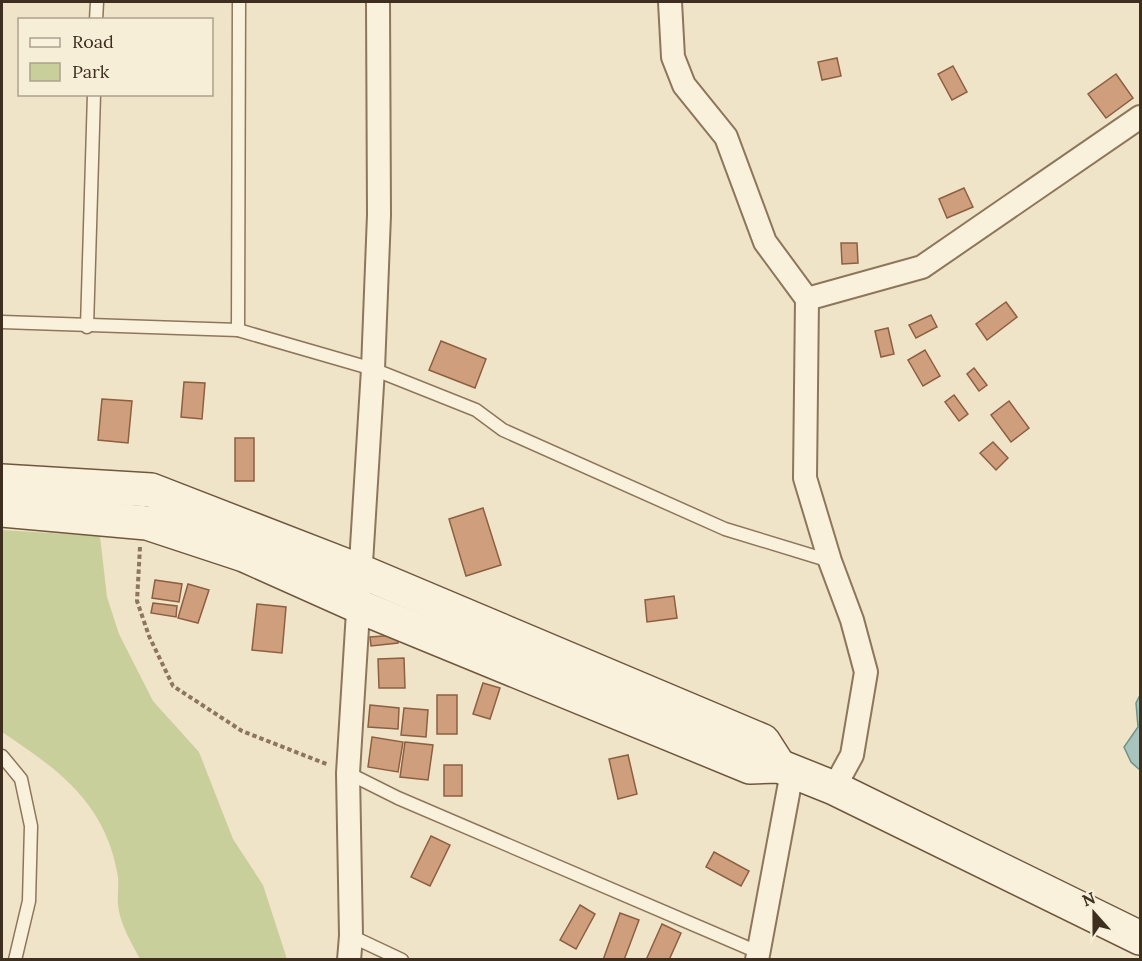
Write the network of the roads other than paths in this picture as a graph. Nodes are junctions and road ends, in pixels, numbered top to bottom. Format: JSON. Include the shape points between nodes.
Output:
{"nodes":[{"id":1,"x":97,"y":2,"type":"edge"},
{"id":2,"x":239,"y":2,"type":"edge"},
{"id":3,"x":378,"y":2,"type":"edge"},
{"id":4,"x":670,"y":2,"type":"edge"},
{"id":5,"x":96,"y":18,"type":"edge"},
{"id":6,"x":94,"y":96,"type":"edge"},
{"id":7,"x":1140,"y":117,"type":"edge"},
{"id":8,"x":807,"y":299,"type":"junction"},
{"id":9,"x":2,"y":322,"type":"edge"},
{"id":10,"x":87,"y":327,"type":"junction"},
{"id":11,"x":238,"y":330,"type":"junction"},
{"id":12,"x":373,"y":369,"type":"junction"},
{"id":13,"x":2,"y":481,"type":"edge"},
{"id":14,"x":2,"y":510,"type":"edge"},
{"id":15,"x":830,"y":561,"type":"junction"},
{"id":16,"x":360,"y":571,"type":"junction"},
{"id":17,"x":358,"y":606,"type":"junction"},
{"id":18,"x":2,"y":756,"type":"edge"},
{"id":19,"x":786,"y":769,"type":"junction"},
{"id":20,"x":348,"y":773,"type":"junction"},
{"id":21,"x":834,"y":788,"type":"junction"},
{"id":22,"x":351,"y":936,"type":"junction"},
{"id":23,"x":1140,"y":938,"type":"edge"},
{"id":24,"x":759,"y":956,"type":"edge"},
{"id":25,"x":15,"y":960,"type":"edge"},
{"id":26,"x":349,"y":960,"type":"edge"},
{"id":27,"x":402,"y":960,"type":"edge"}],
"edges":[{"from":1,"to":5,"type":"lane"},
{"from":2,"to":11,"type":"lane"},
{"from":3,"to":12,"type":"street","via":[[379,215]]},
{"from":4,"to":8,"type":"street","via":[[673,57],[684,85],[726,137],[765,242]]},
{"from":6,"to":10,"type":"lane"},
{"from":7,"to":8,"type":"street","via":[[922,267]]},
{"from":8,"to":15,"type":"street","via":[[805,478]]},
{"from":9,"to":10,"type":"lane"},
{"from":10,"to":11,"type":"lane"},
{"from":11,"to":12,"type":"lane"},
{"from":12,"to":15,"type":"lane","via":[[476,410],[503,430],[725,529]]},
{"from":12,"to":16,"type":"street"},
{"from":13,"to":16,"type":"main road","via":[[151,490]]},
{"from":14,"to":17,"type":"main road","via":[[147,523],[244,555]]},
{"from":15,"to":21,"type":"street","via":[[866,672],[852,755]]},
{"from":16,"to":17,"type":"street"},
{"from":16,"to":19,"type":"main road","via":[[763,741]]},
{"from":17,"to":19,"type":"main road","via":[[750,767]]},
{"from":17,"to":20,"type":"street"},
{"from":18,"to":25,"type":"lane","via":[[21,779],[31,826],[29,901]]},
{"from":19,"to":21,"type":"main road"},
{"from":19,"to":24,"type":"street"},
{"from":20,"to":22,"type":"street"},
{"from":20,"to":24,"type":"lane"},
{"from":21,"to":23,"type":"main road"},
{"from":22,"to":26,"type":"street"},
{"from":22,"to":27,"type":"lane"}]}
